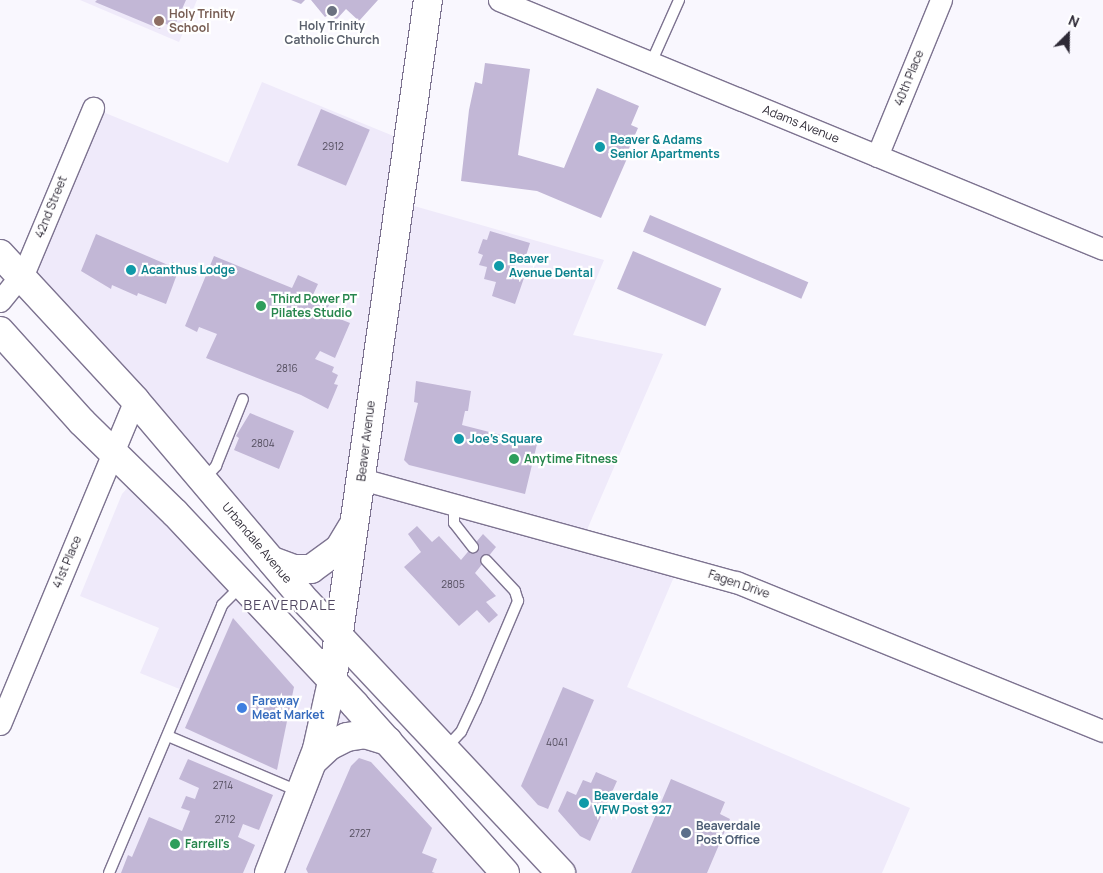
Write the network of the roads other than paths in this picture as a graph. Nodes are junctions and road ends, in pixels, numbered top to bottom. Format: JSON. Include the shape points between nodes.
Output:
{"nodes":[{"id":1,"x":428,"y":0,"type":"edge"},
{"id":2,"x":499,"y":0,"type":"edge"},
{"id":3,"x":679,"y":0,"type":"edge"},
{"id":4,"x":941,"y":0,"type":"edge"},
{"id":5,"x":651,"y":63,"type":"junction"},
{"id":6,"x":93,"y":108,"type":"dead end"},
{"id":7,"x":877,"y":156,"type":"junction"},
{"id":8,"x":1103,"y":249,"type":"edge"},
{"id":9,"x":0,"y":254,"type":"edge"},
{"id":10,"x":22,"y":277,"type":"junction"},
{"id":11,"x":0,"y":300,"type":"edge"},
{"id":12,"x":0,"y":331,"type":"edge"},
{"id":13,"x":242,"y":399,"type":"dead end"},
{"id":14,"x":135,"y":400,"type":"junction"},
{"id":15,"x":112,"y":453,"type":"junction"},
{"id":16,"x":204,"y":479,"type":"junction"},
{"id":17,"x":361,"y":479,"type":"junction"},
{"id":18,"x":454,"y":504,"type":"junction"},
{"id":19,"x":355,"y":521,"type":"junction"},
{"id":20,"x":473,"y":547,"type":"dead end"},
{"id":21,"x":486,"y":560,"type":"dead end"},
{"id":22,"x":272,"y":562,"type":"junction"},
{"id":23,"x":242,"y":585,"type":"junction"},
{"id":24,"x":338,"y":637,"type":"junction"},
{"id":25,"x":332,"y":682,"type":"junction"},
{"id":26,"x":0,"y":724,"type":"edge"},
{"id":27,"x":1103,"y":732,"type":"edge"},
{"id":28,"x":168,"y":736,"type":"junction"},
{"id":29,"x":388,"y":741,"type":"junction"},
{"id":30,"x":444,"y":750,"type":"junction"},
{"id":31,"x":313,"y":761,"type":"junction"},
{"id":32,"x":302,"y":792,"type":"junction"},
{"id":33,"x":109,"y":873,"type":"edge"},
{"id":34,"x":269,"y":873,"type":"edge"},
{"id":35,"x":505,"y":873,"type":"edge"},
{"id":36,"x":560,"y":873,"type":"edge"}],
"edges":[{"from":1,"to":17,"type":"street","name":"Beaver Avenue"},
{"from":2,"to":5,"type":"street","name":"Adams Avenue"},
{"from":3,"to":5,"type":"lane"},
{"from":4,"to":7,"type":"street","name":"40th Place"},
{"from":5,"to":7,"type":"street","name":"Adams Avenue"},
{"from":6,"to":10,"type":"street","name":"42nd Street"},
{"from":7,"to":8,"type":"street","name":"Adams Avenue"},
{"from":9,"to":10,"type":"street","name":"Urbandale Avenue"},
{"from":10,"to":11,"type":"street","name":"42nd Street"},
{"from":10,"to":14,"type":"street","name":"Urbandale Avenue"},
{"from":12,"to":15,"type":"street"},
{"from":13,"to":16,"type":"lane","via":[[216,466]]},
{"from":14,"to":15,"type":"street","name":"41st Place"},
{"from":14,"to":16,"type":"street","name":"Urbandale Avenue"},
{"from":15,"to":23,"type":"street","via":[[175,512]]},
{"from":15,"to":26,"type":"street","name":"41st Place"},
{"from":16,"to":22,"type":"street","name":"Urbandale Avenue"},
{"from":17,"to":18,"type":"street","name":"Fagen Drive"},
{"from":17,"to":19,"type":"street","name":"Beaver Avenue"},
{"from":18,"to":20,"type":"lane","via":[[454,522]]},
{"from":18,"to":27,"type":"street","name":"Fagen Drive","via":[[736,582]]},
{"from":19,"to":22,"type":"street","via":[[339,549],[311,569],[294,569]]},
{"from":19,"to":24,"type":"street","name":"Beaver Avenue"},
{"from":21,"to":30,"type":"lane","via":[[515,591],[518,601],[476,700],[460,732]]},
{"from":22,"to":24,"type":"street","name":"Urbandale Avenue"},
{"from":23,"to":25,"type":"street"},
{"from":23,"to":28,"type":"lane","via":[[222,605]]},
{"from":24,"to":25,"type":"street","name":"Beaver Avenue"},
{"from":24,"to":30,"type":"street","name":"Urbandale Avenue"},
{"from":25,"to":29,"type":"street"},
{"from":25,"to":31,"type":"street","name":"Beaver Avenue"},
{"from":28,"to":32,"type":"lane"},
{"from":28,"to":33,"type":"lane"},
{"from":29,"to":31,"type":"street","via":[[365,734],[347,737],[329,746]]},
{"from":29,"to":35,"type":"street"},
{"from":30,"to":36,"type":"street","name":"Urbandale Avenue"},
{"from":31,"to":32,"type":"street","name":"Beaver Avenue"},
{"from":32,"to":34,"type":"street","name":"Beaver Avenue"}]}
